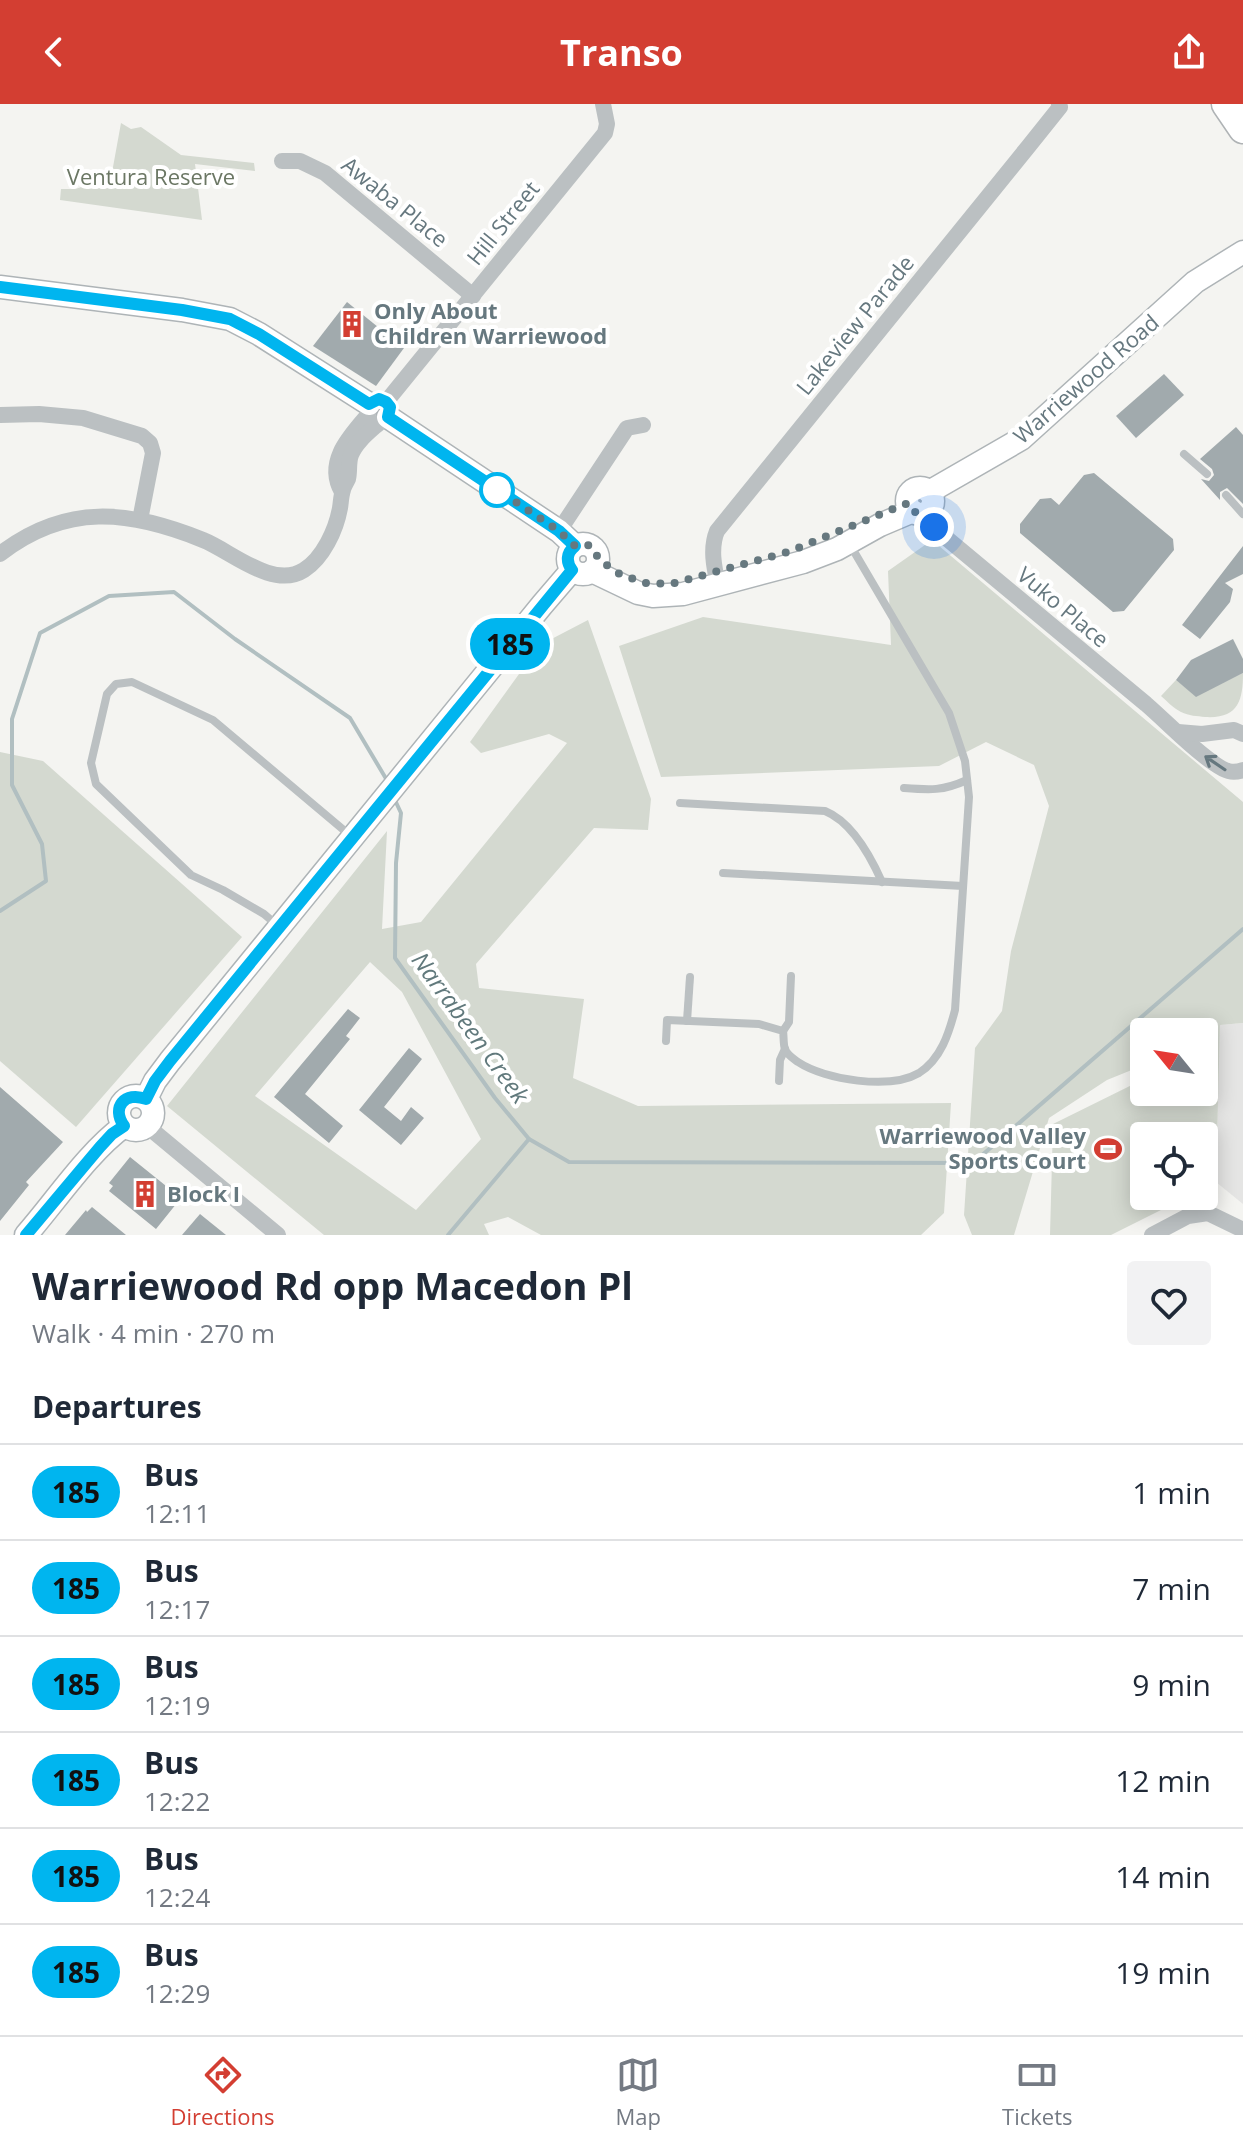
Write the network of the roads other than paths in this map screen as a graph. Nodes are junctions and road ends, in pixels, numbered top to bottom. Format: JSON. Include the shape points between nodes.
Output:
{"nodes":[{"id":1,"x":603,"y":104,"type":"edge"},
{"id":2,"x":1059,"y":104,"type":"edge"},
{"id":3,"x":1226,"y":104,"type":"edge"},
{"id":4,"x":1243,"y":129,"type":"edge"},
{"id":5,"x":282,"y":161,"type":"dead end"},
{"id":6,"x":1243,"y":240,"type":"edge"},
{"id":7,"x":1243,"y":252,"type":"edge"},
{"id":8,"x":1195,"y":282,"type":"junction"},
{"id":9,"x":0,"y":287,"type":"edge"},
{"id":10,"x":473,"y":296,"type":"junction"},
{"id":11,"x":378,"y":412,"type":"junction"},
{"id":12,"x":0,"y":415,"type":"edge"},
{"id":13,"x":643,"y":425,"type":"dead end"},
{"id":14,"x":1184,"y":454,"type":"dead end"},
{"id":15,"x":1207,"y":474,"type":"dead end"},
{"id":16,"x":1226,"y":495,"type":"dead end"},
{"id":17,"x":919,"y":505,"type":"junction"},
{"id":18,"x":1243,"y":514,"type":"edge"},
{"id":19,"x":140,"y":520,"type":"junction"},
{"id":20,"x":567,"y":538,"type":"junction"},
{"id":21,"x":848,"y":543,"type":"junction"},
{"id":22,"x":0,"y":554,"type":"edge"},
{"id":23,"x":587,"y":567,"type":"junction"},
{"id":24,"x":717,"y":578,"type":"junction"},
{"id":25,"x":1178,"y":732,"type":"junction"},
{"id":26,"x":1243,"y":734,"type":"edge"},
{"id":27,"x":1243,"y":770,"type":"edge"},
{"id":28,"x":967,"y":780,"type":"junction"},
{"id":29,"x":904,"y":788,"type":"dead end"},
{"id":30,"x":680,"y":803,"type":"dead end"},
{"id":31,"x":352,"y":837,"type":"junction"},
{"id":32,"x":723,"y":873,"type":"dead end"},
{"id":33,"x":882,"y":882,"type":"junction"},
{"id":34,"x":963,"y":886,"type":"junction"},
{"id":35,"x":278,"y":927,"type":"junction"},
{"id":36,"x":791,"y":976,"type":"dead end"},
{"id":37,"x":690,"y":977,"type":"dead end"},
{"id":38,"x":687,"y":1021,"type":"junction"},
{"id":39,"x":783,"y":1031,"type":"junction"},
{"id":40,"x":666,"y":1041,"type":"dead end"},
{"id":41,"x":785,"y":1049,"type":"junction"},
{"id":42,"x":779,"y":1081,"type":"dead end"},
{"id":43,"x":146,"y":1099,"type":"junction"},
{"id":44,"x":124,"y":1126,"type":"junction"},
{"id":45,"x":147,"y":1126,"type":"junction"},
{"id":46,"x":1243,"y":1230,"type":"edge"},
{"id":47,"x":26,"y":1235,"type":"edge"},
{"id":48,"x":278,"y":1235,"type":"edge"},
{"id":49,"x":1152,"y":1235,"type":"edge"}],
"edges":[{"from":1,"to":10,"type":"street","name":"Hill Street","via":[[605,133]]},
{"from":2,"to":24,"type":"street","name":"Lakeview Parade","via":[[724,521],[714,538]]},
{"from":3,"to":4,"type":"highway"},
{"from":5,"to":10,"type":"street","name":"Awaba Place","via":[[300,161],[325,173]]},
{"from":6,"to":8,"type":"street","name":"Warriewood Road","via":[[1203,266]]},
{"from":7,"to":8,"type":"street","name":"Warriewood Road"},
{"from":8,"to":17,"type":"street","name":"Warriewood Road","via":[[1021,439]]},
{"from":9,"to":11,"type":"street","via":[[230,319]]},
{"from":10,"to":11,"type":"street","name":"Hill Street"},
{"from":11,"to":19,"type":"street","name":"Hill Street","via":[[345,442],[337,459],[336,482],[342,492],[338,518],[319,556],[304,570],[287,576],[266,573],[205,541]]},
{"from":11,"to":20,"type":"street"},
{"from":12,"to":19,"type":"street","via":[[83,418],[142,436],[153,453]]},
{"from":13,"to":20,"type":"street","via":[[627,428]]},
{"from":14,"to":15,"type":"lane"},
{"from":16,"to":18,"type":"lane"},
{"from":17,"to":21,"type":"street","name":"Warriewood Road"},
{"from":17,"to":24,"type":"street","name":"Warriewood Road"},
{"from":17,"to":25,"type":"street","name":"Vuko Place","via":[[939,532]]},
{"from":19,"to":22,"type":"street","via":[[98,515],[71,519]]},
{"from":20,"to":23,"type":"street","via":[[568,562]]},
{"from":21,"to":24,"type":"street","name":"Warriewood Road","via":[[803,562]]},
{"from":21,"to":28,"type":"lane","via":[[949,713]]},
{"from":23,"to":24,"type":"street","name":"Warriewood Road","via":[[646,583]]},
{"from":23,"to":31,"type":"street"},
{"from":25,"to":26,"type":"street"},
{"from":27,"to":25,"type":"street","name":"Vuko Place","one_way":true,"via":[[1221,768]]},
{"from":28,"to":29,"type":"lane","via":[[938,790]]},
{"from":28,"to":34,"type":"lane"},
{"from":30,"to":33,"type":"lane","via":[[825,811],[845,822]]},
{"from":31,"to":35,"type":"street"},
{"from":31,"to":35,"type":"lane","via":[[213,720],[132,682],[116,684],[107,694],[91,763],[96,784],[191,875]]},
{"from":32,"to":33,"type":"lane"},
{"from":33,"to":34,"type":"lane"},
{"from":34,"to":41,"type":"lane","via":[[955,1010],[939,1053],[921,1072],[878,1081],[846,1080],[805,1066]]},
{"from":35,"to":43,"type":"street","via":[[170,1061]]},
{"from":36,"to":39,"type":"lane","via":[[789,1022]]},
{"from":37,"to":38,"type":"lane"},
{"from":38,"to":39,"type":"lane","via":[[759,1024]]},
{"from":38,"to":40,"type":"lane","via":[[667,1020]]},
{"from":39,"to":41,"type":"lane"},
{"from":41,"to":42,"type":"lane"},
{"from":43,"to":44,"type":"street","via":[[129,1097],[121,1105],[118,1116]]},
{"from":43,"to":45,"type":"street","via":[[153,1116]]},
{"from":44,"to":45,"type":"street","via":[[138,1131]]},
{"from":44,"to":47,"type":"street"},
{"from":45,"to":48,"type":"street"},
{"from":46,"to":49,"type":"street","via":[[1208,1213],[1188,1216]]}]}
